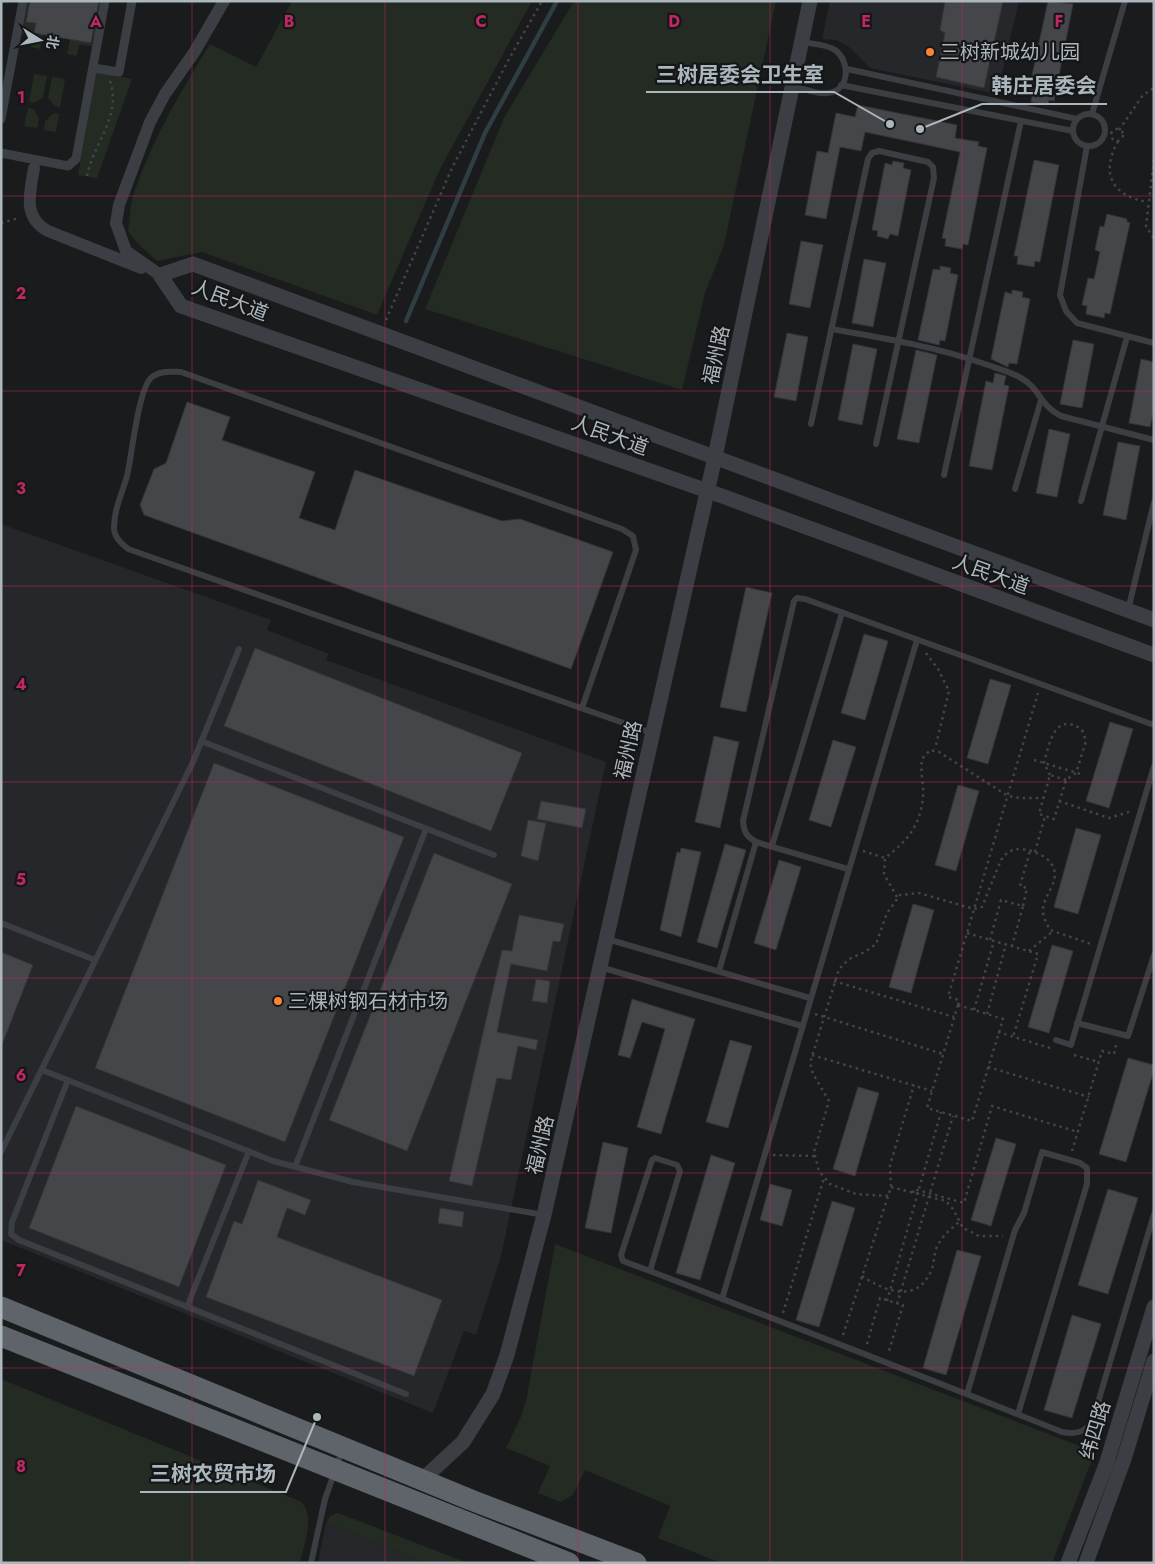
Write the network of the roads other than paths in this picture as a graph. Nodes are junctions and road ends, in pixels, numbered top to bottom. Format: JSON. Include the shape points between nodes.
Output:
{"nodes":[{"id":1,"x":22,"y":1,"type":"edge"},
{"id":2,"x":105,"y":1,"type":"edge"},
{"id":3,"x":132,"y":1,"type":"edge"},
{"id":4,"x":224,"y":1,"type":"edge"},
{"id":5,"x":810,"y":1,"type":"edge"},
{"id":6,"x":1126,"y":1,"type":"edge"},
{"id":7,"x":801,"y":42,"type":"junction"},
{"id":8,"x":93,"y":68,"type":"junction"},
{"id":9,"x":847,"y":69,"type":"junction"},
{"id":10,"x":841,"y":85,"type":"junction"},
{"id":11,"x":792,"y":86,"type":"junction"},
{"id":12,"x":1092,"y":114,"type":"junction"},
{"id":13,"x":1,"y":119,"type":"edge"},
{"id":14,"x":1077,"y":119,"type":"junction"},
{"id":15,"x":1021,"y":121,"type":"junction"},
{"id":16,"x":1073,"y":131,"type":"junction"},
{"id":17,"x":1087,"y":146,"type":"junction"},
{"id":18,"x":1,"y":153,"type":"edge"},
{"id":19,"x":35,"y":164,"type":"junction"},
{"id":20,"x":160,"y":275,"type":"junction"},
{"id":21,"x":831,"y":329,"type":"junction"},
{"id":22,"x":1127,"y":337,"type":"junction"},
{"id":23,"x":899,"y":340,"type":"junction"},
{"id":24,"x":1154,"y":343,"type":"edge"},
{"id":25,"x":969,"y":359,"type":"junction"},
{"id":26,"x":1040,"y":400,"type":"junction"},
{"id":27,"x":811,"y":424,"type":"dead end"},
{"id":28,"x":1102,"y":426,"type":"junction"},
{"id":29,"x":1154,"y":440,"type":"edge"},
{"id":30,"x":876,"y":444,"type":"dead end"},
{"id":31,"x":715,"y":457,"type":"junction"},
{"id":32,"x":944,"y":475,"type":"dead end"},
{"id":33,"x":1015,"y":489,"type":"dead end"},
{"id":34,"x":707,"y":491,"type":"junction"},
{"id":35,"x":1081,"y":501,"type":"dead end"},
{"id":36,"x":1154,"y":502,"type":"edge"},
{"id":37,"x":1127,"y":611,"type":"junction"},
{"id":38,"x":842,"y":613,"type":"junction"},
{"id":39,"x":1154,"y":620,"type":"edge"},
{"id":40,"x":917,"y":640,"type":"junction"},
{"id":41,"x":239,"y":649,"type":"dead end"},
{"id":42,"x":1154,"y":656,"type":"edge"},
{"id":43,"x":582,"y":708,"type":"junction"},
{"id":44,"x":1154,"y":725,"type":"edge"},
{"id":45,"x":653,"y":733,"type":"junction"},
{"id":46,"x":201,"y":741,"type":"junction"},
{"id":47,"x":1154,"y":766,"type":"edge"},
{"id":48,"x":426,"y":829,"type":"junction"},
{"id":49,"x":756,"y":842,"type":"junction"},
{"id":50,"x":772,"y":846,"type":"junction"},
{"id":51,"x":494,"y":855,"type":"dead end"},
{"id":52,"x":848,"y":869,"type":"junction"},
{"id":53,"x":1,"y":923,"type":"edge"},
{"id":54,"x":607,"y":938,"type":"junction"},
{"id":55,"x":1154,"y":954,"type":"edge"},
{"id":56,"x":95,"y":960,"type":"junction"},
{"id":57,"x":600,"y":967,"type":"junction"},
{"id":58,"x":719,"y":971,"type":"junction"},
{"id":59,"x":810,"y":998,"type":"junction"},
{"id":60,"x":1077,"y":1023,"type":"junction"},
{"id":61,"x":802,"y":1026,"type":"junction"},
{"id":62,"x":1056,"y":1040,"type":"dead end"},
{"id":63,"x":42,"y":1070,"type":"junction"},
{"id":64,"x":68,"y":1080,"type":"junction"},
{"id":65,"x":249,"y":1151,"type":"junction"},
{"id":66,"x":1,"y":1152,"type":"edge"},
{"id":67,"x":295,"y":1167,"type":"junction"},
{"id":68,"x":1154,"y":1214,"type":"edge"},
{"id":69,"x":544,"y":1215,"type":"junction"},
{"id":70,"x":650,"y":1272,"type":"junction"},
{"id":71,"x":722,"y":1299,"type":"junction"},
{"id":72,"x":1,"y":1307,"type":"edge"},
{"id":73,"x":187,"y":1307,"type":"junction"},
{"id":74,"x":1154,"y":1307,"type":"edge"},
{"id":75,"x":1,"y":1336,"type":"edge"},
{"id":76,"x":1154,"y":1361,"type":"edge"},
{"id":77,"x":406,"y":1394,"type":"dead end"},
{"id":78,"x":967,"y":1394,"type":"junction"},
{"id":79,"x":1018,"y":1414,"type":"junction"},
{"id":80,"x":343,"y":1447,"type":"junction"},
{"id":81,"x":336,"y":1469,"type":"junction"},
{"id":82,"x":422,"y":1480,"type":"junction"},
{"id":83,"x":575,"y":1539,"type":"junction"},
{"id":84,"x":311,"y":1563,"type":"edge"},
{"id":85,"x":571,"y":1563,"type":"edge"},
{"id":86,"x":636,"y":1563,"type":"edge"},
{"id":87,"x":1068,"y":1563,"type":"edge"},
{"id":88,"x":1086,"y":1563,"type":"edge"}],
"edges":[{"from":1,"to":13,"type":"street"},
{"from":2,"to":8,"type":"street"},
{"from":3,"to":8,"type":"street","via":[[119,72]]},
{"from":4,"to":20,"type":"street","via":[[158,108],[119,205],[116,223],[126,251]]},
{"from":5,"to":7,"type":"street","name":"福州路"},
{"from":6,"to":12,"type":"lane"},
{"from":7,"to":9,"type":"lane","via":[[833,48],[843,57]]},
{"from":7,"to":11,"type":"street","name":"福州路"},
{"from":8,"to":19,"type":"street","via":[[76,159],[68,166]]},
{"from":9,"to":10,"type":"lane"},
{"from":9,"to":14,"type":"lane"},
{"from":10,"to":11,"type":"lane","via":[[826,94]]},
{"from":10,"to":15,"type":"lane"},
{"from":11,"to":31,"type":"street","name":"福州路"},
{"from":12,"to":14,"type":"lane"},
{"from":12,"to":17,"type":"lane","via":[[1102,120],[1106,130],[1098,144]]},
{"from":14,"to":16,"type":"lane"},
{"from":15,"to":16,"type":"lane"},
{"from":15,"to":25,"type":"lane"},
{"from":16,"to":17,"type":"lane","via":[[1077,141]]},
{"from":17,"to":22,"type":"lane","via":[[1060,295],[1066,311],[1077,323]]},
{"from":18,"to":19,"type":"street"},
{"from":19,"to":20,"type":"street","via":[[28,204],[37,224],[48,232]]},
{"from":20,"to":31,"type":"street","name":"人民大道","via":[[193,264]]},
{"from":20,"to":34,"type":"street","name":"人民大道","via":[[180,306]]},
{"from":21,"to":23,"type":"lane"},
{"from":21,"to":23,"type":"lane","via":[[868,159],[879,151],[928,162],[933,167],[934,178]]},
{"from":21,"to":27,"type":"lane"},
{"from":22,"to":24,"type":"lane"},
{"from":22,"to":28,"type":"lane"},
{"from":23,"to":25,"type":"lane"},
{"from":23,"to":30,"type":"lane"},
{"from":25,"to":26,"type":"lane","via":[[1033,385]]},
{"from":25,"to":32,"type":"lane"},
{"from":26,"to":28,"type":"lane","via":[[1061,416]]},
{"from":26,"to":33,"type":"lane"},
{"from":28,"to":29,"type":"lane"},
{"from":28,"to":35,"type":"lane"},
{"from":31,"to":34,"type":"street","name":"福州路"},
{"from":31,"to":37,"type":"street","name":"人民大道"},
{"from":34,"to":42,"type":"street","name":"人民大道"},
{"from":34,"to":45,"type":"street","name":"福州路"},
{"from":36,"to":37,"type":"lane"},
{"from":37,"to":39,"type":"street","name":"人民大道"},
{"from":38,"to":40,"type":"lane"},
{"from":38,"to":49,"type":"lane","via":[[805,599],[794,601],[744,821],[746,835]]},
{"from":38,"to":50,"type":"lane"},
{"from":40,"to":44,"type":"lane"},
{"from":40,"to":52,"type":"lane"},
{"from":41,"to":46,"type":"lane"},
{"from":43,"to":43,"type":"lane","via":[[128,549],[119,542],[114,530],[116,507],[127,476],[144,391],[151,378],[163,372],[181,372],[622,529],[633,536],[636,550]]},
{"from":43,"to":45,"type":"lane"},
{"from":45,"to":54,"type":"street","name":"福州路"},
{"from":46,"to":48,"type":"lane"},
{"from":46,"to":56,"type":"lane"},
{"from":47,"to":60,"type":"lane"},
{"from":48,"to":51,"type":"lane"},
{"from":48,"to":67,"type":"lane"},
{"from":49,"to":50,"type":"lane"},
{"from":49,"to":58,"type":"lane"},
{"from":50,"to":52,"type":"lane"},
{"from":52,"to":59,"type":"lane"},
{"from":53,"to":56,"type":"lane"},
{"from":54,"to":57,"type":"street","name":"福州路"},
{"from":54,"to":58,"type":"lane"},
{"from":55,"to":60,"type":"lane","via":[[1128,1036]]},
{"from":56,"to":63,"type":"lane"},
{"from":57,"to":61,"type":"lane"},
{"from":57,"to":69,"type":"street","name":"福州路"},
{"from":58,"to":59,"type":"lane"},
{"from":59,"to":61,"type":"lane"},
{"from":60,"to":62,"type":"lane","via":[[1071,1045]]},
{"from":61,"to":71,"type":"lane"},
{"from":63,"to":64,"type":"lane"},
{"from":63,"to":66,"type":"lane"},
{"from":64,"to":65,"type":"lane"},
{"from":64,"to":73,"type":"lane","via":[[12,1222],[11,1234]]},
{"from":65,"to":67,"type":"lane"},
{"from":65,"to":73,"type":"lane"},
{"from":67,"to":69,"type":"lane","via":[[353,1182]]},
{"from":68,"to":79,"type":"lane","via":[[1090,1425],[1084,1431],[1070,1434]]},
{"from":69,"to":82,"type":"street","name":"福州路","via":[[507,1355],[493,1394],[463,1442]]},
{"from":70,"to":70,"type":"lane","via":[[623,1261],[621,1255],[655,1158],[678,1165],[680,1171]]},
{"from":70,"to":71,"type":"lane"},
{"from":71,"to":78,"type":"lane"},
{"from":72,"to":80,"type":"highway"},
{"from":73,"to":77,"type":"lane"},
{"from":74,"to":87,"type":"street","name":"纬四路","via":[[1106,1465]]},
{"from":75,"to":81,"type":"highway"},
{"from":76,"to":88,"type":"street","name":"纬四路","via":[[1124,1459]]},
{"from":78,"to":79,"type":"lane"},
{"from":78,"to":79,"type":"lane","via":[[1013,1236],[1024,1213],[1042,1152],[1070,1160],[1087,1168],[1086,1184]]},
{"from":80,"to":81,"type":"lane"},
{"from":80,"to":82,"type":"highway"},
{"from":81,"to":84,"type":"lane","via":[[325,1499]]},
{"from":81,"to":85,"type":"highway"},
{"from":82,"to":83,"type":"highway"},
{"from":83,"to":85,"type":"street"},
{"from":83,"to":86,"type":"highway"}]}
